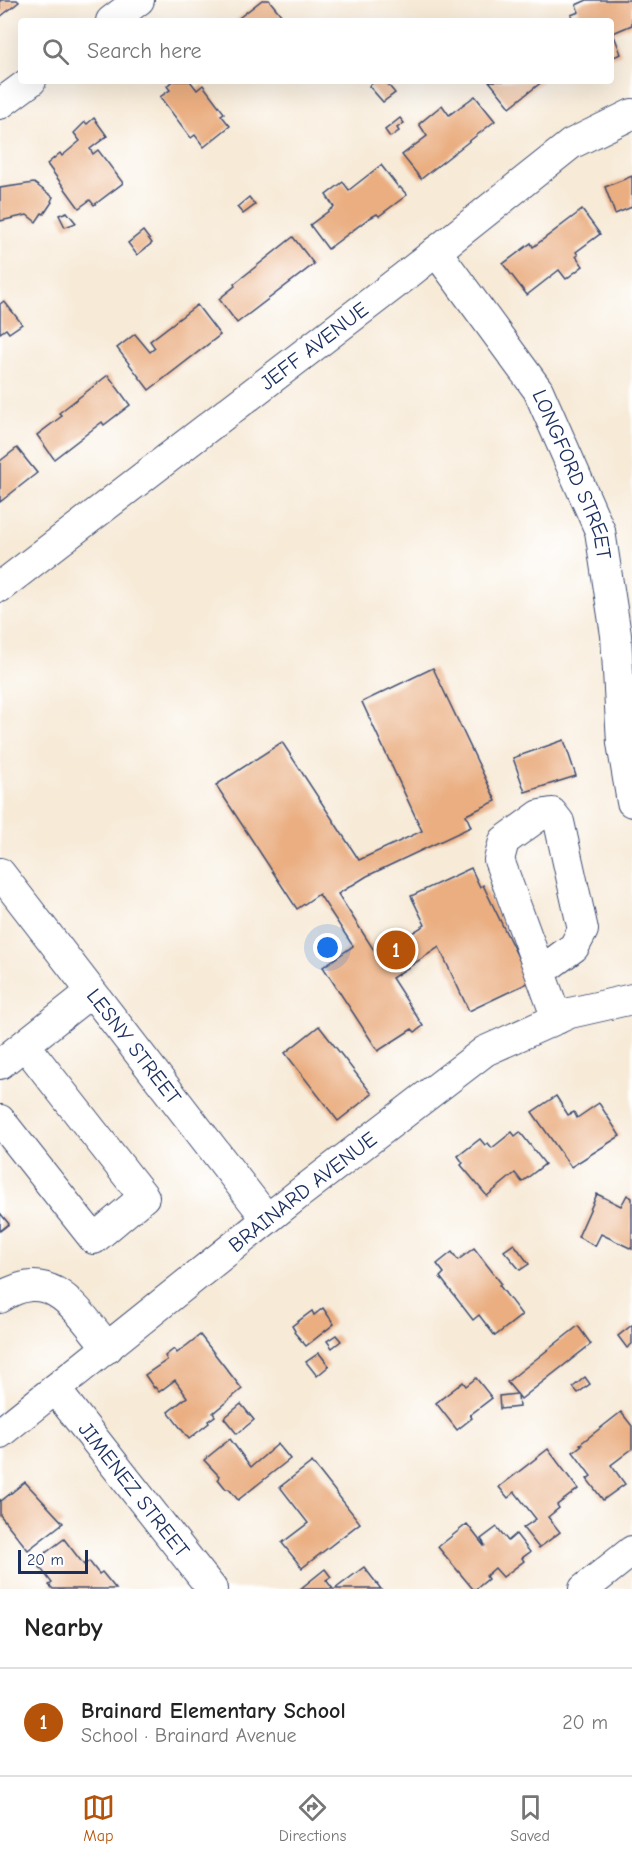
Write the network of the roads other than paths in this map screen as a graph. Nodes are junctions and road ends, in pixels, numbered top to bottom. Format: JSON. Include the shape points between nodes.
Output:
{"nodes":[{"id":1,"x":139,"y":0,"type":"edge"},
{"id":2,"x":115,"y":18,"type":"edge"},
{"id":3,"x":27,"y":84,"type":"edge"},
{"id":4,"x":0,"y":104,"type":"edge"},
{"id":5,"x":632,"y":114,"type":"edge"},
{"id":6,"x":436,"y":251,"type":"junction"},
{"id":7,"x":0,"y":587,"type":"edge"},
{"id":8,"x":632,"y":802,"type":"edge"},
{"id":9,"x":0,"y":873,"type":"edge"},
{"id":10,"x":540,"y":972,"type":"junction"},
{"id":11,"x":91,"y":992,"type":"junction"},
{"id":12,"x":632,"y":999,"type":"edge"},
{"id":13,"x":557,"y":1019,"type":"junction"},
{"id":14,"x":25,"y":1045,"type":"junction"},
{"id":15,"x":0,"y":1064,"type":"edge"},
{"id":16,"x":0,"y":1120,"type":"edge"},
{"id":17,"x":267,"y":1219,"type":"junction"},
{"id":18,"x":0,"y":1298,"type":"edge"},
{"id":19,"x":108,"y":1348,"type":"junction"},
{"id":20,"x":55,"y":1389,"type":"junction"},
{"id":21,"x":0,"y":1433,"type":"edge"},
{"id":22,"x":632,"y":1551,"type":"edge"},
{"id":23,"x":212,"y":1589,"type":"edge"},
{"id":24,"x":584,"y":1589,"type":"edge"}],
"edges":[{"from":1,"to":2,"type":"street"},
{"from":3,"to":4,"type":"street"},
{"from":5,"to":6,"type":"street","name":"JEFF AVENUE","via":[[571,144]]},
{"from":6,"to":7,"type":"street","name":"JEFF AVENUE"},
{"from":6,"to":8,"type":"street","name":"LONGFORD STREET","via":[[538,390],[600,531],[616,635],[622,743]]},
{"from":9,"to":11,"type":"street","name":"LESNY STREET"},
{"from":10,"to":10,"type":"street","via":[[499,860],[504,841],[540,815],[552,813],[560,822],[583,930],[574,947]]},
{"from":10,"to":13,"type":"street"},
{"from":11,"to":14,"type":"street"},
{"from":11,"to":17,"type":"street","name":"LESNY STREET"},
{"from":12,"to":13,"type":"street","name":"BRAINARD AVENUE"},
{"from":13,"to":17,"type":"street","name":"BRAINARD AVENUE","via":[[485,1051]]},
{"from":14,"to":15,"type":"street"},
{"from":14,"to":16,"type":"street","via":[[144,1197],[94,1239]]},
{"from":17,"to":19,"type":"street","name":"BRAINARD AVENUE"},
{"from":18,"to":19,"type":"street","via":[[20,1287],[38,1285],[61,1294]]},
{"from":19,"to":20,"type":"street","name":"BRAINARD AVENUE"},
{"from":20,"to":21,"type":"street","name":"BRAINARD AVENUE"},
{"from":20,"to":23,"type":"street","name":"JIMENEZ STREET"},
{"from":22,"to":24,"type":"street"}]}
